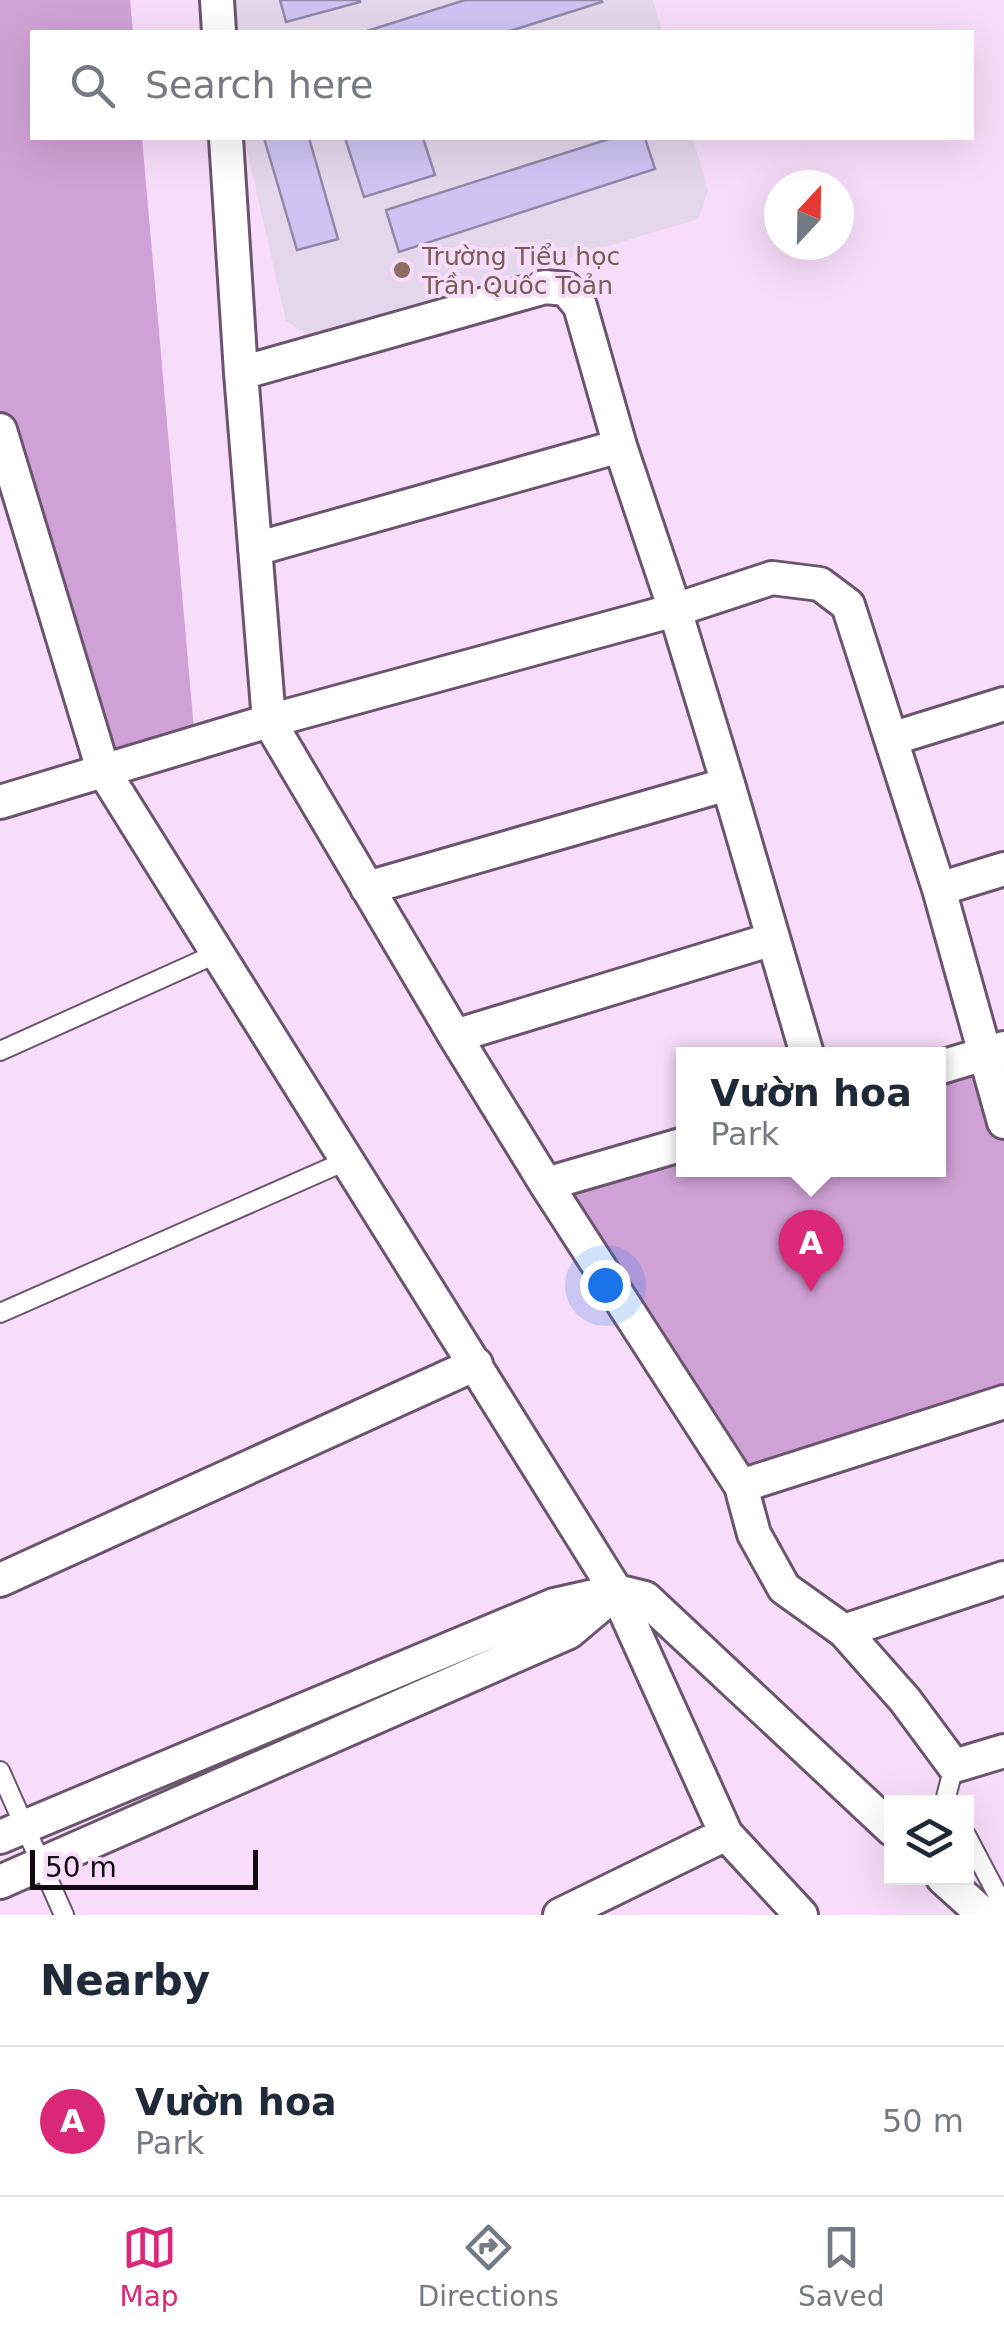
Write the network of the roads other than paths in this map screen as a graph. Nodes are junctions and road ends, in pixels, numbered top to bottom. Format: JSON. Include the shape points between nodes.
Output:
{"nodes":[{"id":1,"x":217,"y":0,"type":"edge"},
{"id":2,"x":219,"y":30,"type":"edge"},
{"id":3,"x":226,"y":140,"type":"edge"},
{"id":4,"x":241,"y":372,"type":"junction"},
{"id":5,"x":0,"y":430,"type":"edge"},
{"id":6,"x":620,"y":446,"type":"junction"},
{"id":7,"x":255,"y":549,"type":"junction"},
{"id":8,"x":675,"y":610,"type":"junction"},
{"id":9,"x":1004,"y":704,"type":"edge"},
{"id":10,"x":270,"y":720,"type":"junction"},
{"id":11,"x":891,"y":738,"type":"junction"},
{"id":12,"x":103,"y":770,"type":"junction"},
{"id":13,"x":728,"y":784,"type":"junction"},
{"id":14,"x":0,"y":802,"type":"edge"},
{"id":15,"x":1004,"y":869,"type":"edge"},
{"id":16,"x":367,"y":888,"type":"junction"},
{"id":17,"x":938,"y":889,"type":"junction"},
{"id":18,"x":773,"y":939,"type":"junction"},
{"id":19,"x":218,"y":953,"type":"junction"},
{"id":20,"x":455,"y":1036,"type":"junction"},
{"id":21,"x":805,"y":1047,"type":"edge"},
{"id":22,"x":0,"y":1051,"type":"edge"},
{"id":23,"x":994,"y":1052,"type":"edge"},
{"id":24,"x":946,"y":1066,"type":"edge"},
{"id":25,"x":1004,"y":1122,"type":"edge"},
{"id":26,"x":676,"y":1146,"type":"edge"},
{"id":27,"x":348,"y":1160,"type":"junction"},
{"id":28,"x":546,"y":1184,"type":"junction"},
{"id":29,"x":0,"y":1313,"type":"edge"},
{"id":30,"x":476,"y":1364,"type":"junction"},
{"id":31,"x":1004,"y":1402,"type":"edge"},
{"id":32,"x":741,"y":1486,"type":"junction"},
{"id":33,"x":1004,"y":1578,"type":"edge"},
{"id":34,"x":0,"y":1580,"type":"edge"},
{"id":35,"x":616,"y":1591,"type":"junction"},
{"id":36,"x":844,"y":1631,"type":"junction"},
{"id":37,"x":1004,"y":1751,"type":"edge"},
{"id":38,"x":954,"y":1766,"type":"junction"},
{"id":39,"x":0,"y":1771,"type":"edge"},
{"id":40,"x":947,"y":1795,"type":"edge"},
{"id":41,"x":884,"y":1823,"type":"edge"},
{"id":42,"x":12,"y":1832,"type":"edge"},
{"id":43,"x":726,"y":1834,"type":"junction"},
{"id":44,"x":974,"y":1850,"type":"edge"},
{"id":45,"x":40,"y":1864,"type":"junction"},
{"id":46,"x":0,"y":1882,"type":"edge"},
{"id":47,"x":951,"y":1885,"type":"edge"},
{"id":48,"x":1004,"y":1907,"type":"edge"},
{"id":49,"x":64,"y":1915,"type":"edge"},
{"id":50,"x":560,"y":1915,"type":"edge"},
{"id":51,"x":801,"y":1915,"type":"edge"},
{"id":52,"x":984,"y":1915,"type":"edge"}],
"edges":[{"from":1,"to":2,"type":"street"},
{"from":3,"to":4,"type":"street"},
{"from":4,"to":6,"type":"street","via":[[545,287],[566,288],[580,306]]},
{"from":4,"to":7,"type":"street"},
{"from":5,"to":12,"type":"street"},
{"from":6,"to":7,"type":"street"},
{"from":6,"to":8,"type":"street"},
{"from":7,"to":10,"type":"street"},
{"from":8,"to":10,"type":"street"},
{"from":8,"to":11,"type":"street","via":[[772,578],[820,584],[848,605]]},
{"from":8,"to":13,"type":"street"},
{"from":9,"to":11,"type":"street"},
{"from":10,"to":12,"type":"street"},
{"from":10,"to":16,"type":"street"},
{"from":11,"to":17,"type":"street"},
{"from":12,"to":14,"type":"street"},
{"from":12,"to":19,"type":"street"},
{"from":13,"to":16,"type":"street"},
{"from":13,"to":18,"type":"street"},
{"from":15,"to":17,"type":"street"},
{"from":16,"to":20,"type":"street"},
{"from":17,"to":23,"type":"street"},
{"from":18,"to":20,"type":"street"},
{"from":18,"to":21,"type":"street"},
{"from":19,"to":22,"type":"lane"},
{"from":19,"to":27,"type":"street"},
{"from":20,"to":28,"type":"street"},
{"from":23,"to":24,"type":"street"},
{"from":23,"to":25,"type":"street"},
{"from":26,"to":28,"type":"street"},
{"from":27,"to":29,"type":"lane"},
{"from":27,"to":30,"type":"street"},
{"from":28,"to":32,"type":"street"},
{"from":30,"to":34,"type":"street"},
{"from":30,"to":35,"type":"street"},
{"from":31,"to":32,"type":"street"},
{"from":32,"to":36,"type":"street","via":[[754,1534],[784,1588]]},
{"from":33,"to":36,"type":"street"},
{"from":35,"to":41,"type":"street","via":[[644,1598]]},
{"from":35,"to":42,"type":"street","via":[[554,1605]]},
{"from":35,"to":43,"type":"street"},
{"from":35,"to":45,"type":"street","via":[[569,1632]]},
{"from":36,"to":38,"type":"street"},
{"from":37,"to":38,"type":"street"},
{"from":38,"to":40,"type":"lane"},
{"from":39,"to":42,"type":"lane"},
{"from":42,"to":45,"type":"lane"},
{"from":43,"to":50,"type":"street"},
{"from":43,"to":51,"type":"street"},
{"from":44,"to":48,"type":"lane"},
{"from":45,"to":46,"type":"street"},
{"from":45,"to":49,"type":"lane"},
{"from":47,"to":52,"type":"street"}]}
